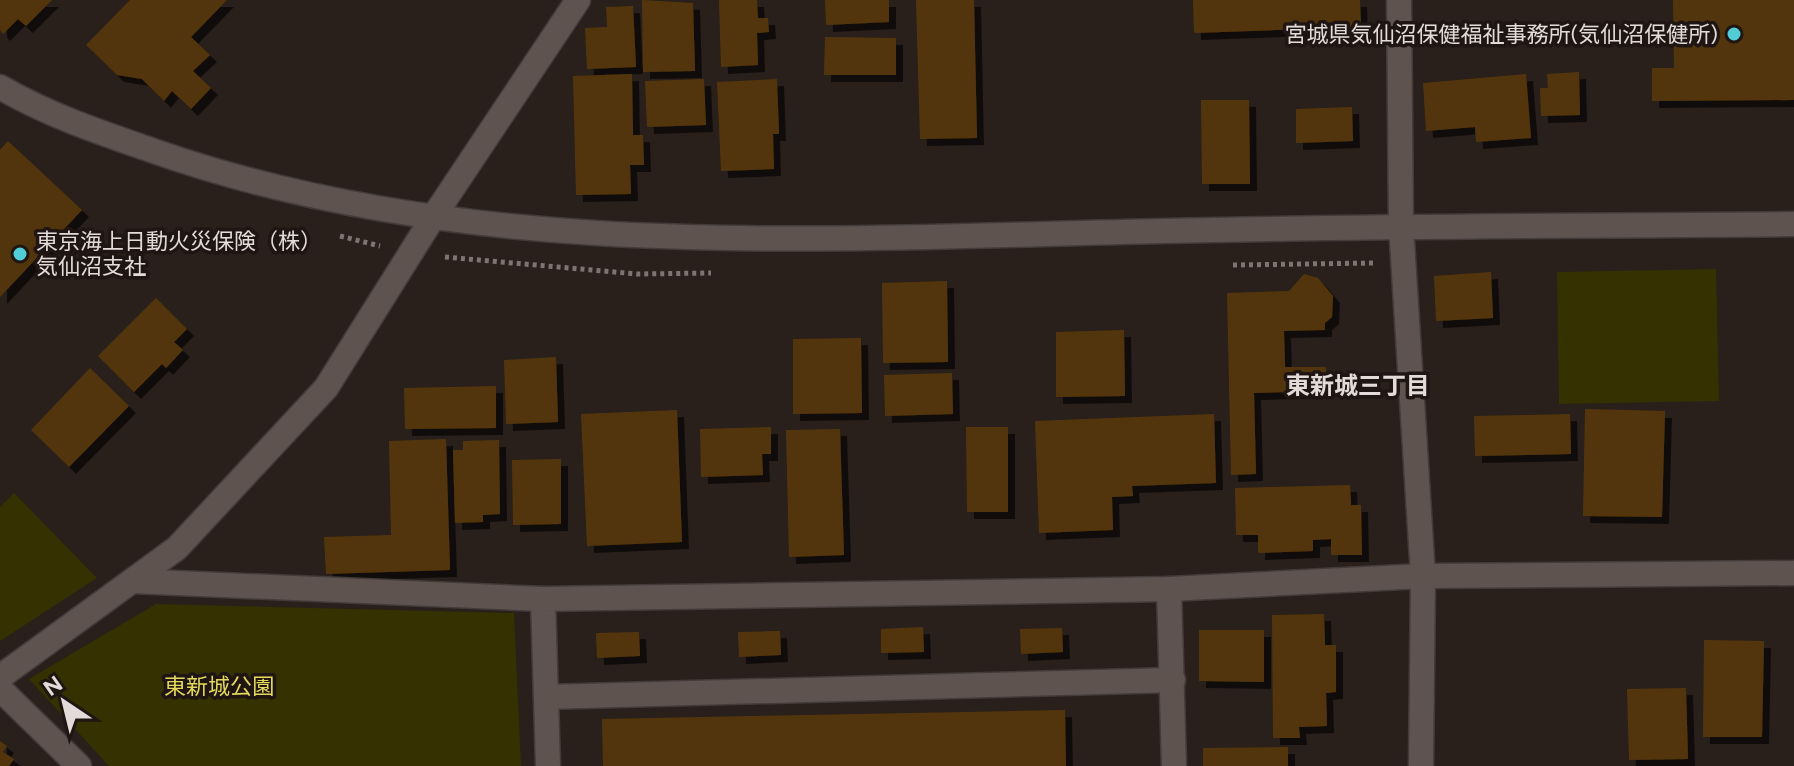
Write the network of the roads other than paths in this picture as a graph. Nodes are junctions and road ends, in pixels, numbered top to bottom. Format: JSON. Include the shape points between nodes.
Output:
{"nodes":[{"id":1,"x":578,"y":0,"type":"edge"},
{"id":2,"x":1399,"y":0,"type":"edge"},
{"id":3,"x":0,"y":87,"type":"edge"},
{"id":4,"x":432,"y":219,"type":"junction"},
{"id":5,"x":1794,"y":224,"type":"edge"},
{"id":6,"x":1401,"y":225,"type":"junction"},
{"id":7,"x":1794,"y":573,"type":"edge"},
{"id":8,"x":1423,"y":576,"type":"junction"},
{"id":9,"x":132,"y":581,"type":"junction"},
{"id":10,"x":1169,"y":589,"type":"junction"},
{"id":11,"x":543,"y":599,"type":"junction"},
{"id":12,"x":0,"y":677,"type":"edge"},
{"id":13,"x":1173,"y":680,"type":"junction"},
{"id":14,"x":0,"y":689,"type":"edge"},
{"id":15,"x":546,"y":697,"type":"junction"},
{"id":16,"x":79,"y":766,"type":"edge"},
{"id":17,"x":548,"y":766,"type":"edge"},
{"id":18,"x":1174,"y":766,"type":"edge"},
{"id":19,"x":1421,"y":766,"type":"edge"}],
"edges":[{"from":1,"to":4,"type":"street"},
{"from":2,"to":6,"type":"street"},
{"from":3,"to":4,"type":"street","via":[[44,112],[217,173]]},
{"from":4,"to":6,"type":"street","via":[[746,240]]},
{"from":4,"to":9,"type":"street","via":[[326,388],[177,548]]},
{"from":5,"to":6,"type":"street"},
{"from":6,"to":8,"type":"street"},
{"from":7,"to":8,"type":"street"},
{"from":8,"to":10,"type":"street"},
{"from":8,"to":19,"type":"street"},
{"from":9,"to":11,"type":"street"},
{"from":9,"to":12,"type":"street"},
{"from":10,"to":11,"type":"street"},
{"from":10,"to":13,"type":"street"},
{"from":11,"to":15,"type":"street"},
{"from":13,"to":15,"type":"street"},
{"from":13,"to":18,"type":"street"},
{"from":14,"to":16,"type":"street"},
{"from":15,"to":17,"type":"street"}]}
